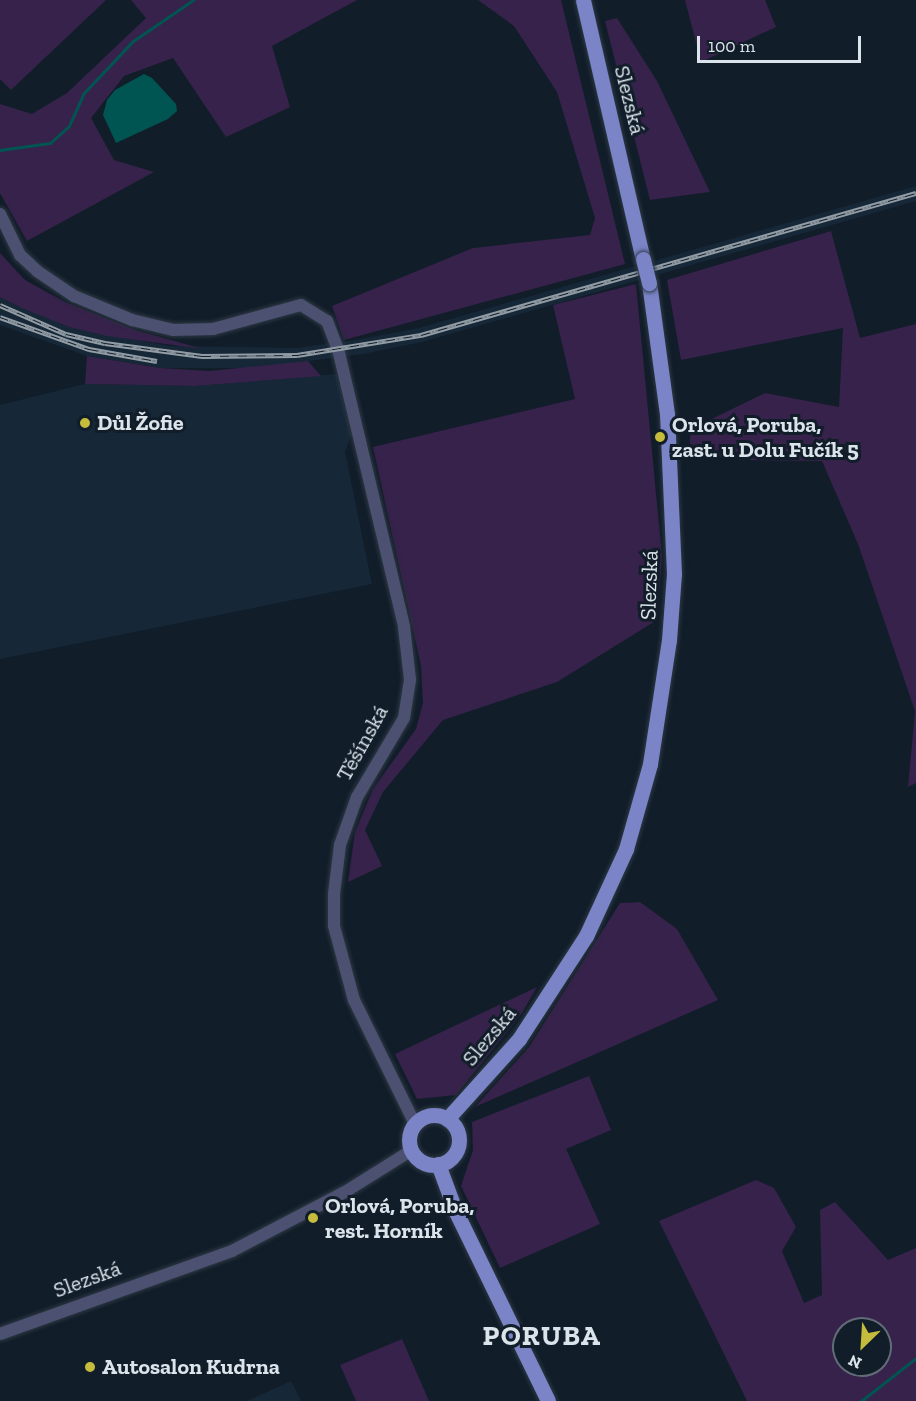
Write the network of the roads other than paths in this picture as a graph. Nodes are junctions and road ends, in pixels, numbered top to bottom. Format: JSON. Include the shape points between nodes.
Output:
{"nodes":[{"id":1,"x":583,"y":0,"type":"edge"},
{"id":2,"x":0,"y":214,"type":"edge"},
{"id":3,"x":447,"y":1119,"type":"junction"},
{"id":4,"x":415,"y":1124,"type":"junction"},
{"id":5,"x":412,"y":1150,"type":"junction"},
{"id":6,"x":438,"y":1164,"type":"junction"},
{"id":7,"x":0,"y":1335,"type":"edge"},
{"id":8,"x":548,"y":1401,"type":"edge"}],
"edges":[{"from":1,"to":3,"type":"main road","name":"Slezská","bridge":true,"via":[[649,283],[667,414],[674,574],[669,640],[650,764],[626,849],[574,956],[519,1039]]},
{"from":2,"to":4,"type":"street","name":"Těšínská","via":[[20,255],[37,271],[74,296],[132,320],[173,330],[213,329],[290,305],[312,309],[327,321],[338,349],[404,627],[410,680],[404,718],[357,797],[340,845],[334,926],[354,1000]]},
{"from":3,"to":4,"type":"main road","via":[[434,1115]]},
{"from":3,"to":6,"type":"main road","via":[[457,1130],[458,1145],[451,1158]]},
{"from":4,"to":5,"type":"main road","via":[[410,1137]]},
{"from":5,"to":6,"type":"main road","via":[[422,1161]]},
{"from":5,"to":7,"type":"street","name":"Slezská","via":[[345,1192],[232,1251]]},
{"from":6,"to":8,"type":"main road","via":[[455,1210]]}]}
